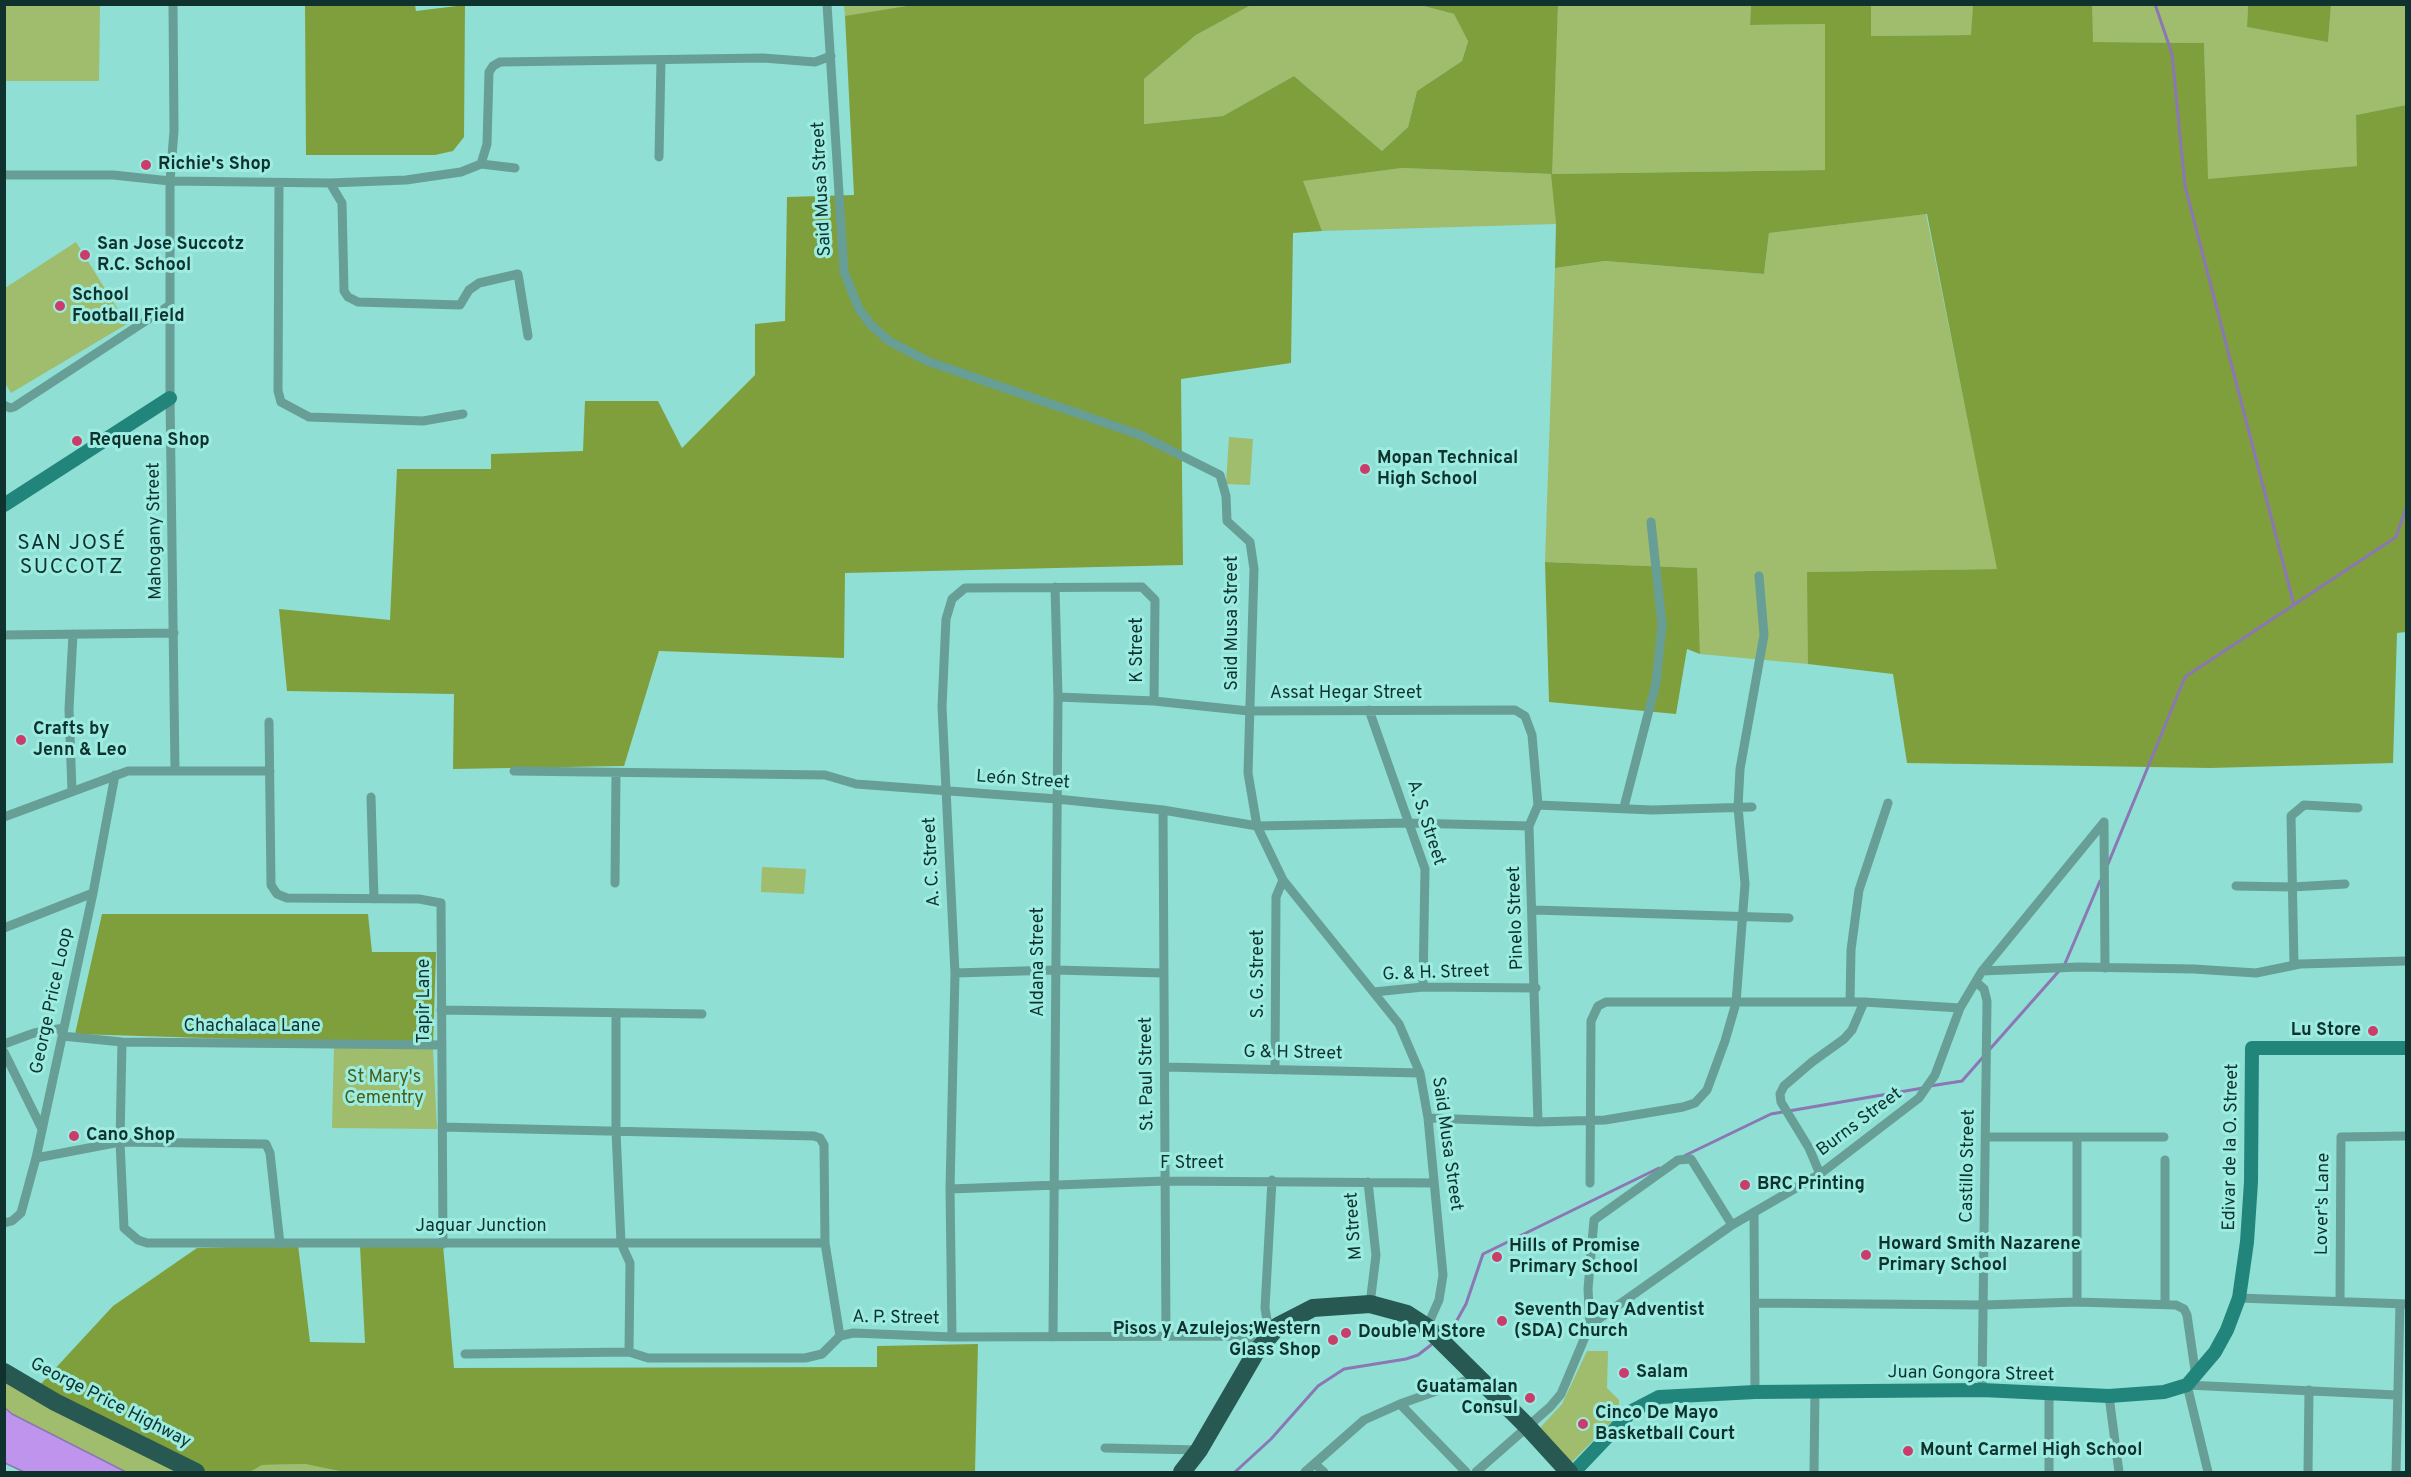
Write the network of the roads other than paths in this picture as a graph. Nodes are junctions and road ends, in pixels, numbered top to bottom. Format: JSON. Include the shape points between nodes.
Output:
{"nodes":[{"id":1,"x":173,"y":4,"type":"edge"},
{"id":2,"x":827,"y":4,"type":"edge"},
{"id":3,"x":831,"y":56,"type":"junction"},
{"id":4,"x":661,"y":60,"type":"junction"},
{"id":5,"x":659,"y":157,"type":"dead end"},
{"id":6,"x":481,"y":164,"type":"junction"},
{"id":7,"x":515,"y":168,"type":"dead end"},
{"id":8,"x":6,"y":176,"type":"edge"},
{"id":9,"x":170,"y":181,"type":"junction"},
{"id":10,"x":330,"y":183,"type":"junction"},
{"id":11,"x":279,"y":184,"type":"junction"},
{"id":12,"x":170,"y":305,"type":"junction"},
{"id":13,"x":528,"y":336,"type":"dead end"},
{"id":14,"x":170,"y":398,"type":"junction"},
{"id":15,"x":5,"y":406,"type":"edge"},
{"id":16,"x":463,"y":414,"type":"dead end"},
{"id":17,"x":4,"y":505,"type":"edge"},
{"id":18,"x":1651,"y":522,"type":"dead end"},
{"id":19,"x":1759,"y":576,"type":"dead end"},
{"id":20,"x":1055,"y":587,"type":"junction"},
{"id":21,"x":1155,"y":600,"type":"joint"},
{"id":22,"x":174,"y":633,"type":"junction"},
{"id":23,"x":73,"y":634,"type":"junction"},
{"id":24,"x":4,"y":635,"type":"edge"},
{"id":25,"x":1058,"y":698,"type":"junction"},
{"id":26,"x":1154,"y":701,"type":"junction"},
{"id":27,"x":1369,"y":710,"type":"junction"},
{"id":28,"x":1249,"y":711,"type":"junction"},
{"id":29,"x":1525,"y":717,"type":"joint"},
{"id":30,"x":268,"y":722,"type":"dead end"},
{"id":31,"x":175,"y":769,"type":"junction"},
{"id":32,"x":270,"y":771,"type":"junction"},
{"id":33,"x":514,"y":771,"type":"dead end"},
{"id":34,"x":616,"y":772,"type":"junction"},
{"id":35,"x":115,"y":775,"type":"junction"},
{"id":36,"x":72,"y":791,"type":"junction"},
{"id":37,"x":946,"y":792,"type":"junction"},
{"id":38,"x":371,"y":797,"type":"dead end"},
{"id":39,"x":1057,"y":799,"type":"junction"},
{"id":40,"x":1888,"y":803,"type":"dead end"},
{"id":41,"x":1538,"y":805,"type":"junction"},
{"id":42,"x":1624,"y":807,"type":"junction"},
{"id":43,"x":1738,"y":807,"type":"junction"},
{"id":44,"x":1752,"y":807,"type":"dead end"},
{"id":45,"x":2358,"y":808,"type":"dead end"},
{"id":46,"x":1163,"y":810,"type":"junction"},
{"id":47,"x":4,"y":817,"type":"edge"},
{"id":48,"x":1408,"y":823,"type":"junction"},
{"id":49,"x":1257,"y":826,"type":"junction"},
{"id":50,"x":1529,"y":826,"type":"junction"},
{"id":51,"x":1283,"y":880,"type":"junction"},
{"id":52,"x":615,"y":884,"type":"dead end"},
{"id":53,"x":2345,"y":884,"type":"dead end"},
{"id":54,"x":2236,"y":886,"type":"dead end"},
{"id":55,"x":2292,"y":887,"type":"junction"},
{"id":56,"x":93,"y":893,"type":"junction"},
{"id":57,"x":374,"y":899,"type":"junction"},
{"id":58,"x":1534,"y":910,"type":"junction"},
{"id":59,"x":1741,"y":916,"type":"junction"},
{"id":60,"x":1789,"y":918,"type":"dead end"},
{"id":61,"x":6,"y":924,"type":"edge"},
{"id":62,"x":2406,"y":961,"type":"edge"},
{"id":63,"x":2294,"y":965,"type":"junction"},
{"id":64,"x":2105,"y":968,"type":"junction"},
{"id":65,"x":1056,"y":970,"type":"junction"},
{"id":66,"x":1982,"y":971,"type":"junction"},
{"id":67,"x":955,"y":973,"type":"junction"},
{"id":68,"x":1163,"y":973,"type":"junction"},
{"id":69,"x":1976,"y":982,"type":"junction"},
{"id":70,"x":1423,"y":987,"type":"junction"},
{"id":71,"x":1536,"y":988,"type":"junction"},
{"id":72,"x":1374,"y":992,"type":"junction"},
{"id":73,"x":1850,"y":1002,"type":"junction"},
{"id":74,"x":1864,"y":1002,"type":"junction"},
{"id":75,"x":1736,"y":1003,"type":"junction"},
{"id":76,"x":1960,"y":1008,"type":"junction"},
{"id":77,"x":441,"y":1010,"type":"junction"},
{"id":78,"x":616,"y":1014,"type":"junction"},
{"id":79,"x":702,"y":1014,"type":"dead end"},
{"id":80,"x":63,"y":1032,"type":"junction"},
{"id":81,"x":122,"y":1042,"type":"junction"},
{"id":82,"x":4,"y":1044,"type":"edge"},
{"id":83,"x":442,"y":1045,"type":"junction"},
{"id":84,"x":2406,"y":1048,"type":"edge"},
{"id":85,"x":4,"y":1052,"type":"edge"},
{"id":86,"x":1166,"y":1067,"type":"junction"},
{"id":87,"x":1275,"y":1070,"type":"junction"},
{"id":88,"x":1420,"y":1073,"type":"junction"},
{"id":89,"x":1428,"y":1118,"type":"junction"},
{"id":90,"x":1591,"y":1121,"type":"junction"},
{"id":91,"x":1538,"y":1122,"type":"junction"},
{"id":92,"x":442,"y":1127,"type":"junction"},
{"id":93,"x":42,"y":1129,"type":"junction"},
{"id":94,"x":616,"y":1131,"type":"junction"},
{"id":95,"x":2406,"y":1136,"type":"edge"},
{"id":96,"x":1986,"y":1137,"type":"junction"},
{"id":97,"x":2164,"y":1137,"type":"dead end"},
{"id":98,"x":2077,"y":1138,"type":"junction"},
{"id":99,"x":120,"y":1142,"type":"junction"},
{"id":100,"x":36,"y":1158,"type":"junction"},
{"id":101,"x":2165,"y":1160,"type":"dead end"},
{"id":102,"x":1820,"y":1174,"type":"junction"},
{"id":103,"x":1272,"y":1180,"type":"junction"},
{"id":104,"x":1165,"y":1181,"type":"junction"},
{"id":105,"x":1368,"y":1182,"type":"junction"},
{"id":106,"x":1434,"y":1183,"type":"junction"},
{"id":107,"x":1590,"y":1183,"type":"dead end"},
{"id":108,"x":1056,"y":1185,"type":"junction"},
{"id":109,"x":950,"y":1189,"type":"junction"},
{"id":110,"x":1754,"y":1212,"type":"junction"},
{"id":111,"x":4,"y":1223,"type":"edge"},
{"id":112,"x":1732,"y":1225,"type":"junction"},
{"id":113,"x":621,"y":1243,"type":"junction"},
{"id":114,"x":825,"y":1243,"type":"junction"},
{"id":115,"x":280,"y":1244,"type":"junction"},
{"id":116,"x":443,"y":1244,"type":"junction"},
{"id":117,"x":2239,"y":1298,"type":"junction"},
{"id":118,"x":2340,"y":1301,"type":"junction"},
{"id":119,"x":2077,"y":1302,"type":"junction"},
{"id":120,"x":1756,"y":1303,"type":"junction"},
{"id":121,"x":1370,"y":1304,"type":"junction"},
{"id":122,"x":2165,"y":1304,"type":"junction"},
{"id":123,"x":2403,"y":1304,"type":"edge"},
{"id":124,"x":1984,"y":1305,"type":"junction"},
{"id":125,"x":1590,"y":1325,"type":"junction"},
{"id":126,"x":1427,"y":1327,"type":"junction"},
{"id":127,"x":1274,"y":1330,"type":"junction"},
{"id":128,"x":840,"y":1336,"type":"junction"},
{"id":129,"x":1166,"y":1336,"type":"junction"},
{"id":130,"x":952,"y":1337,"type":"junction"},
{"id":131,"x":1053,"y":1337,"type":"junction"},
{"id":132,"x":1260,"y":1347,"type":"junction"},
{"id":133,"x":629,"y":1352,"type":"junction"},
{"id":134,"x":465,"y":1354,"type":"dead end"},
{"id":135,"x":4,"y":1372,"type":"edge"},
{"id":136,"x":1476,"y":1377,"type":"junction"},
{"id":137,"x":2191,"y":1381,"type":"junction"},
{"id":138,"x":1982,"y":1390,"type":"junction"},
{"id":139,"x":2309,"y":1390,"type":"junction"},
{"id":140,"x":1815,"y":1391,"type":"junction"},
{"id":141,"x":1755,"y":1392,"type":"junction"},
{"id":142,"x":2049,"y":1394,"type":"junction"},
{"id":143,"x":2396,"y":1395,"type":"junction"},
{"id":144,"x":2109,"y":1396,"type":"junction"},
{"id":145,"x":1400,"y":1404,"type":"junction"},
{"id":146,"x":1527,"y":1425,"type":"junction"},
{"id":147,"x":1105,"y":1448,"type":"dead end"},
{"id":148,"x":1199,"y":1450,"type":"junction"},
{"id":149,"x":1315,"y":1464,"type":"junction"},
{"id":150,"x":196,"y":1473,"type":"edge"},
{"id":151,"x":1182,"y":1473,"type":"edge"},
{"id":152,"x":1305,"y":1473,"type":"edge"},
{"id":153,"x":1324,"y":1473,"type":"edge"},
{"id":154,"x":1466,"y":1473,"type":"edge"},
{"id":155,"x":1476,"y":1473,"type":"edge"},
{"id":156,"x":1569,"y":1473,"type":"edge"},
{"id":157,"x":1574,"y":1473,"type":"edge"},
{"id":158,"x":1814,"y":1473,"type":"edge"},
{"id":159,"x":2049,"y":1473,"type":"edge"},
{"id":160,"x":2119,"y":1473,"type":"edge"},
{"id":161,"x":2208,"y":1473,"type":"edge"},
{"id":162,"x":2308,"y":1473,"type":"edge"},
{"id":163,"x":2396,"y":1473,"type":"edge"}],
"edges":[{"from":1,"to":9,"type":"street","name":"Mahogany Street","via":[[174,131]]},
{"from":2,"to":3,"type":"street","name":"Said Musa Street"},
{"from":3,"to":4,"type":"street","via":[[815,62],[763,58]]},
{"from":3,"to":28,"type":"street","name":"Said Musa Street","via":[[840,237],[844,272],[858,309],[889,341],[927,360],[1140,435],[1220,475],[1227,521],[1250,542],[1254,569]]},
{"from":4,"to":5,"type":"street"},
{"from":4,"to":6,"type":"street","via":[[508,61],[493,66],[488,83],[487,144]]},
{"from":6,"to":7,"type":"street"},
{"from":6,"to":10,"type":"street","via":[[461,172],[405,180]]},
{"from":8,"to":9,"type":"street","via":[[113,175]]},
{"from":9,"to":11,"type":"street"},
{"from":9,"to":12,"type":"street","name":"Mahogany Street"},
{"from":10,"to":11,"type":"street"},
{"from":10,"to":13,"type":"street","via":[[342,203],[344,291],[348,297],[358,302],[460,305],[479,282],[518,274]]},
{"from":11,"to":16,"type":"street","via":[[281,402],[309,417],[423,421]]},
{"from":12,"to":14,"type":"street","name":"Mahogany Street"},
{"from":12,"to":15,"type":"street","via":[[14,407]]},
{"from":14,"to":17,"type":"street"},
{"from":14,"to":22,"type":"street","name":"Mahogany Street"},
{"from":18,"to":42,"type":"street","via":[[1661,600],[1660,643],[1656,683]]},
{"from":19,"to":43,"type":"street","via":[[1764,635],[1740,770]]},
{"from":20,"to":21,"type":"street","name":"A. C. Street","via":[[1142,587]]},
{"from":20,"to":25,"type":"street","name":"Aldana Street"},
{"from":20,"to":37,"type":"street","name":"A. C. Street","via":[[965,588],[952,599],[946,619],[942,707]]},
{"from":21,"to":26,"type":"street","name":"K Street"},
{"from":22,"to":23,"type":"street"},
{"from":22,"to":31,"type":"street","name":"Mahogany Street"},
{"from":23,"to":24,"type":"street"},
{"from":23,"to":36,"type":"street","via":[[69,709]]},
{"from":25,"to":26,"type":"street","name":"Assat Hegar Street"},
{"from":25,"to":39,"type":"street","name":"Aldana Street"},
{"from":26,"to":28,"type":"street","name":"Assat Hegar Street"},
{"from":27,"to":28,"type":"street","name":"Assat Hegar Street"},
{"from":27,"to":29,"type":"street","name":"Assat Hegar Street","via":[[1515,710]]},
{"from":27,"to":48,"type":"street","name":"A. S. Street"},
{"from":28,"to":49,"type":"street","name":"Said Musa Street","via":[[1248,773]]},
{"from":29,"to":41,"type":"street","name":"Pinelo Street","via":[[1532,735]]},
{"from":30,"to":32,"type":"street"},
{"from":31,"to":32,"type":"street"},
{"from":31,"to":35,"type":"street"},
{"from":32,"to":57,"type":"street","via":[[271,885],[277,894],[287,898]]},
{"from":33,"to":34,"type":"street","name":"León Street"},
{"from":34,"to":37,"type":"street","name":"León Street","via":[[825,775],[856,784]]},
{"from":34,"to":52,"type":"street"},
{"from":35,"to":36,"type":"street"},
{"from":35,"to":56,"type":"street","name":"George Price Loop"},
{"from":36,"to":47,"type":"street"},
{"from":37,"to":39,"type":"street","name":"León Street"},
{"from":37,"to":67,"type":"street","name":"A. C. Street"},
{"from":38,"to":57,"type":"street"},
{"from":39,"to":46,"type":"street","name":"León Street"},
{"from":39,"to":65,"type":"street","name":"Aldana Street"},
{"from":40,"to":73,"type":"street","via":[[1859,890],[1851,950]]},
{"from":41,"to":42,"type":"street"},
{"from":41,"to":50,"type":"street","name":"Pinelo Street"},
{"from":42,"to":43,"type":"street"},
{"from":43,"to":44,"type":"street"},
{"from":43,"to":59,"type":"street","via":[[1745,884]]},
{"from":45,"to":55,"type":"street","via":[[2304,806],[2293,812]]},
{"from":46,"to":49,"type":"street","name":"León Street"},
{"from":46,"to":68,"type":"street","name":"St. Paul Street"},
{"from":48,"to":49,"type":"street","name":"León Street"},
{"from":48,"to":50,"type":"street","name":"León Street"},
{"from":48,"to":70,"type":"street","name":"A. S. Street","via":[[1425,869]]},
{"from":49,"to":51,"type":"street","name":"Said Musa Street"},
{"from":50,"to":58,"type":"street","name":"Pinelo Street"},
{"from":51,"to":72,"type":"street","name":"Said Musa Street"},
{"from":51,"to":87,"type":"street","name":"S. G. Street","via":[[1276,897]]},
{"from":53,"to":55,"type":"street"},
{"from":54,"to":55,"type":"street"},
{"from":55,"to":63,"type":"street"},
{"from":56,"to":61,"type":"street"},
{"from":56,"to":80,"type":"street","name":"George Price Loop"},
{"from":57,"to":77,"type":"street","name":"Tapir Lane","via":[[441,903]]},
{"from":58,"to":59,"type":"street"},
{"from":58,"to":71,"type":"street","name":"Pinelo Street"},
{"from":59,"to":60,"type":"street"},
{"from":59,"to":75,"type":"street"},
{"from":62,"to":63,"type":"street"},
{"from":63,"to":64,"type":"street","via":[[2256,974]]},
{"from":64,"to":66,"type":"street"},
{"from":64,"to":66,"type":"street","name":"Burns Street","via":[[2104,822]]},
{"from":65,"to":67,"type":"street"},
{"from":65,"to":68,"type":"street"},
{"from":65,"to":108,"type":"street","name":"Aldana Street"},
{"from":66,"to":69,"type":"street","name":"Burns Street"},
{"from":67,"to":109,"type":"street","name":"A. C. Street"},
{"from":68,"to":86,"type":"street","name":"St. Paul Street"},
{"from":69,"to":76,"type":"street","name":"Burns Street"},
{"from":69,"to":96,"type":"street","name":"Castillo Street","via":[[1984,989],[1988,1001]]},
{"from":70,"to":71,"type":"street","name":"G. & H. Street"},
{"from":70,"to":72,"type":"street","name":"G. & H. Street"},
{"from":71,"to":91,"type":"street","name":"Pinelo Street"},
{"from":72,"to":88,"type":"street","name":"Said Musa Street","via":[[1399,1024]]},
{"from":73,"to":74,"type":"street"},
{"from":73,"to":75,"type":"street"},
{"from":74,"to":76,"type":"street"},
{"from":74,"to":102,"type":"street","via":[[1844,1039],[1784,1086],[1780,1094]]},
{"from":75,"to":90,"type":"street","via":[[1701,1099],[1683,1107]]},
{"from":75,"to":90,"type":"street","via":[[1606,1002],[1598,1006],[1591,1021]]},
{"from":76,"to":102,"type":"street","name":"Burns Street","via":[[1946,1051],[1928,1087],[1900,1115]]},
{"from":77,"to":78,"type":"street"},
{"from":77,"to":83,"type":"street","name":"Tapir Lane"},
{"from":78,"to":79,"type":"street"},
{"from":78,"to":94,"type":"street"},
{"from":80,"to":81,"type":"street","name":"Chachalaca Lane"},
{"from":80,"to":82,"type":"street","name":"Chachalaca Lane","via":[[34,1033]]},
{"from":80,"to":93,"type":"street","name":"George Price Loop"},
{"from":81,"to":83,"type":"street","name":"Chachalaca Lane"},
{"from":81,"to":99,"type":"street"},
{"from":83,"to":92,"type":"street","name":"Tapir Lane"},
{"from":84,"to":117,"type":"street","name":"Edivar de la O. Street","via":[[2252,1048],[2251,1182]]},
{"from":85,"to":93,"type":"street"},
{"from":86,"to":87,"type":"street","name":"G & H Street"},
{"from":86,"to":104,"type":"street","name":"St. Paul Street"},
{"from":87,"to":88,"type":"street","name":"G & H Street"},
{"from":88,"to":89,"type":"street","name":"Said Musa Street"},
{"from":89,"to":91,"type":"street"},
{"from":89,"to":106,"type":"street","name":"Said Musa Street"},
{"from":90,"to":91,"type":"street"},
{"from":90,"to":107,"type":"street"},
{"from":92,"to":94,"type":"street"},
{"from":92,"to":116,"type":"street","name":"Tapir Lane"},
{"from":93,"to":100,"type":"street","name":"George Price Loop"},
{"from":94,"to":113,"type":"street"},
{"from":94,"to":114,"type":"street","via":[[820,1138],[824,1145]]},
{"from":95,"to":118,"type":"street","name":"Lover's Lane","via":[[2341,1137]]},
{"from":96,"to":98,"type":"street"},
{"from":96,"to":124,"type":"street","name":"Castillo Street"},
{"from":97,"to":98,"type":"street"},
{"from":98,"to":119,"type":"street"},
{"from":99,"to":100,"type":"street"},
{"from":99,"to":115,"type":"street","name":"Jaguar Junction","via":[[124,1228],[138,1240],[159,1244]]},
{"from":99,"to":115,"type":"street","via":[[266,1144]]},
{"from":100,"to":111,"type":"street","name":"George Price Loop","via":[[21,1214]]},
{"from":101,"to":122,"type":"street"},
{"from":102,"to":110,"type":"street","name":"Burns Street"},
{"from":103,"to":104,"type":"street","name":"F Street"},
{"from":103,"to":105,"type":"street","name":"F Street"},
{"from":103,"to":127,"type":"street","via":[[1265,1308]]},
{"from":104,"to":108,"type":"street","name":"F Street"},
{"from":104,"to":129,"type":"street","name":"St. Paul Street"},
{"from":105,"to":106,"type":"street","name":"F Street"},
{"from":105,"to":121,"type":"street","name":"M Street","via":[[1376,1255]]},
{"from":106,"to":126,"type":"street","name":"Said Musa Street","via":[[1443,1275],[1439,1300]]},
{"from":108,"to":109,"type":"street","name":"F Street"},
{"from":108,"to":131,"type":"street","name":"Aldana Street"},
{"from":109,"to":130,"type":"street","name":"A. C. Street"},
{"from":110,"to":112,"type":"street","name":"Burns Street"},
{"from":110,"to":120,"type":"street"},
{"from":112,"to":125,"type":"street","name":"Burns Street"},
{"from":112,"to":125,"type":"street","via":[[1691,1159],[1678,1160],[1594,1220],[1588,1289]]},
{"from":113,"to":114,"type":"street","name":"Jaguar Junction"},
{"from":113,"to":116,"type":"street","name":"Jaguar Junction"},
{"from":113,"to":133,"type":"street","via":[[630,1263]]},
{"from":114,"to":128,"type":"street"},
{"from":115,"to":116,"type":"street","name":"Jaguar Junction"},
{"from":117,"to":118,"type":"street"},
{"from":117,"to":137,"type":"street","name":"Edivar de la O. Street","via":[[2215,1352]]},
{"from":118,"to":123,"type":"street"},
{"from":119,"to":122,"type":"street"},
{"from":119,"to":124,"type":"street"},
{"from":120,"to":124,"type":"street"},
{"from":120,"to":141,"type":"street"},
{"from":121,"to":126,"type":"highway","via":[[1407,1314]]},
{"from":121,"to":127,"type":"highway","via":[[1313,1308],[1289,1318]]},
{"from":122,"to":137,"type":"street","via":[[2184,1309]]},
{"from":123,"to":143,"type":"street"},
{"from":124,"to":138,"type":"street","name":"Castillo Street"},
{"from":125,"to":146,"type":"street","via":[[1561,1394]]},
{"from":126,"to":136,"type":"highway"},
{"from":127,"to":132,"type":"highway"},
{"from":128,"to":130,"type":"street","name":"A. P. Street","via":[[853,1333]]},
{"from":128,"to":133,"type":"street","name":"A. P. Street","via":[[822,1354],[805,1358],[648,1358]]},
{"from":129,"to":131,"type":"street","name":"A. P. Street"},
{"from":129,"to":132,"type":"street","name":"A. P. Street","via":[[1245,1336]]},
{"from":130,"to":131,"type":"street","name":"A. P. Street"},
{"from":132,"to":148,"type":"highway"},
{"from":133,"to":134,"type":"street","name":"A. P. Street"},
{"from":135,"to":150,"type":"highway","name":"George Price Highway"},
{"from":136,"to":145,"type":"street"},
{"from":136,"to":146,"type":"highway"},
{"from":137,"to":139,"type":"street","name":"Juan Gongora Street"},
{"from":137,"to":144,"type":"street","name":"Juan Gongora Street","via":[[2164,1392]]},
{"from":137,"to":161,"type":"street"},
{"from":138,"to":140,"type":"street","name":"Juan Gongora Street"},
{"from":138,"to":142,"type":"street","name":"Juan Gongora Street"},
{"from":139,"to":143,"type":"street","name":"Juan Gongora Street"},
{"from":139,"to":162,"type":"street"},
{"from":140,"to":141,"type":"street","name":"Juan Gongora Street"},
{"from":140,"to":158,"type":"street"},
{"from":141,"to":157,"type":"street","name":"Juan Gongora Street","via":[[1659,1397],[1632,1411]]},
{"from":142,"to":144,"type":"street","name":"Juan Gongora Street"},
{"from":142,"to":159,"type":"street"},
{"from":143,"to":163,"type":"street"},
{"from":144,"to":160,"type":"street"},
{"from":145,"to":149,"type":"street","via":[[1359,1423]]},
{"from":145,"to":154,"type":"street"},
{"from":146,"to":155,"type":"street"},
{"from":146,"to":156,"type":"highway"},
{"from":147,"to":148,"type":"street"},
{"from":148,"to":151,"type":"highway"},
{"from":149,"to":152,"type":"street"},
{"from":149,"to":153,"type":"street"}]}
